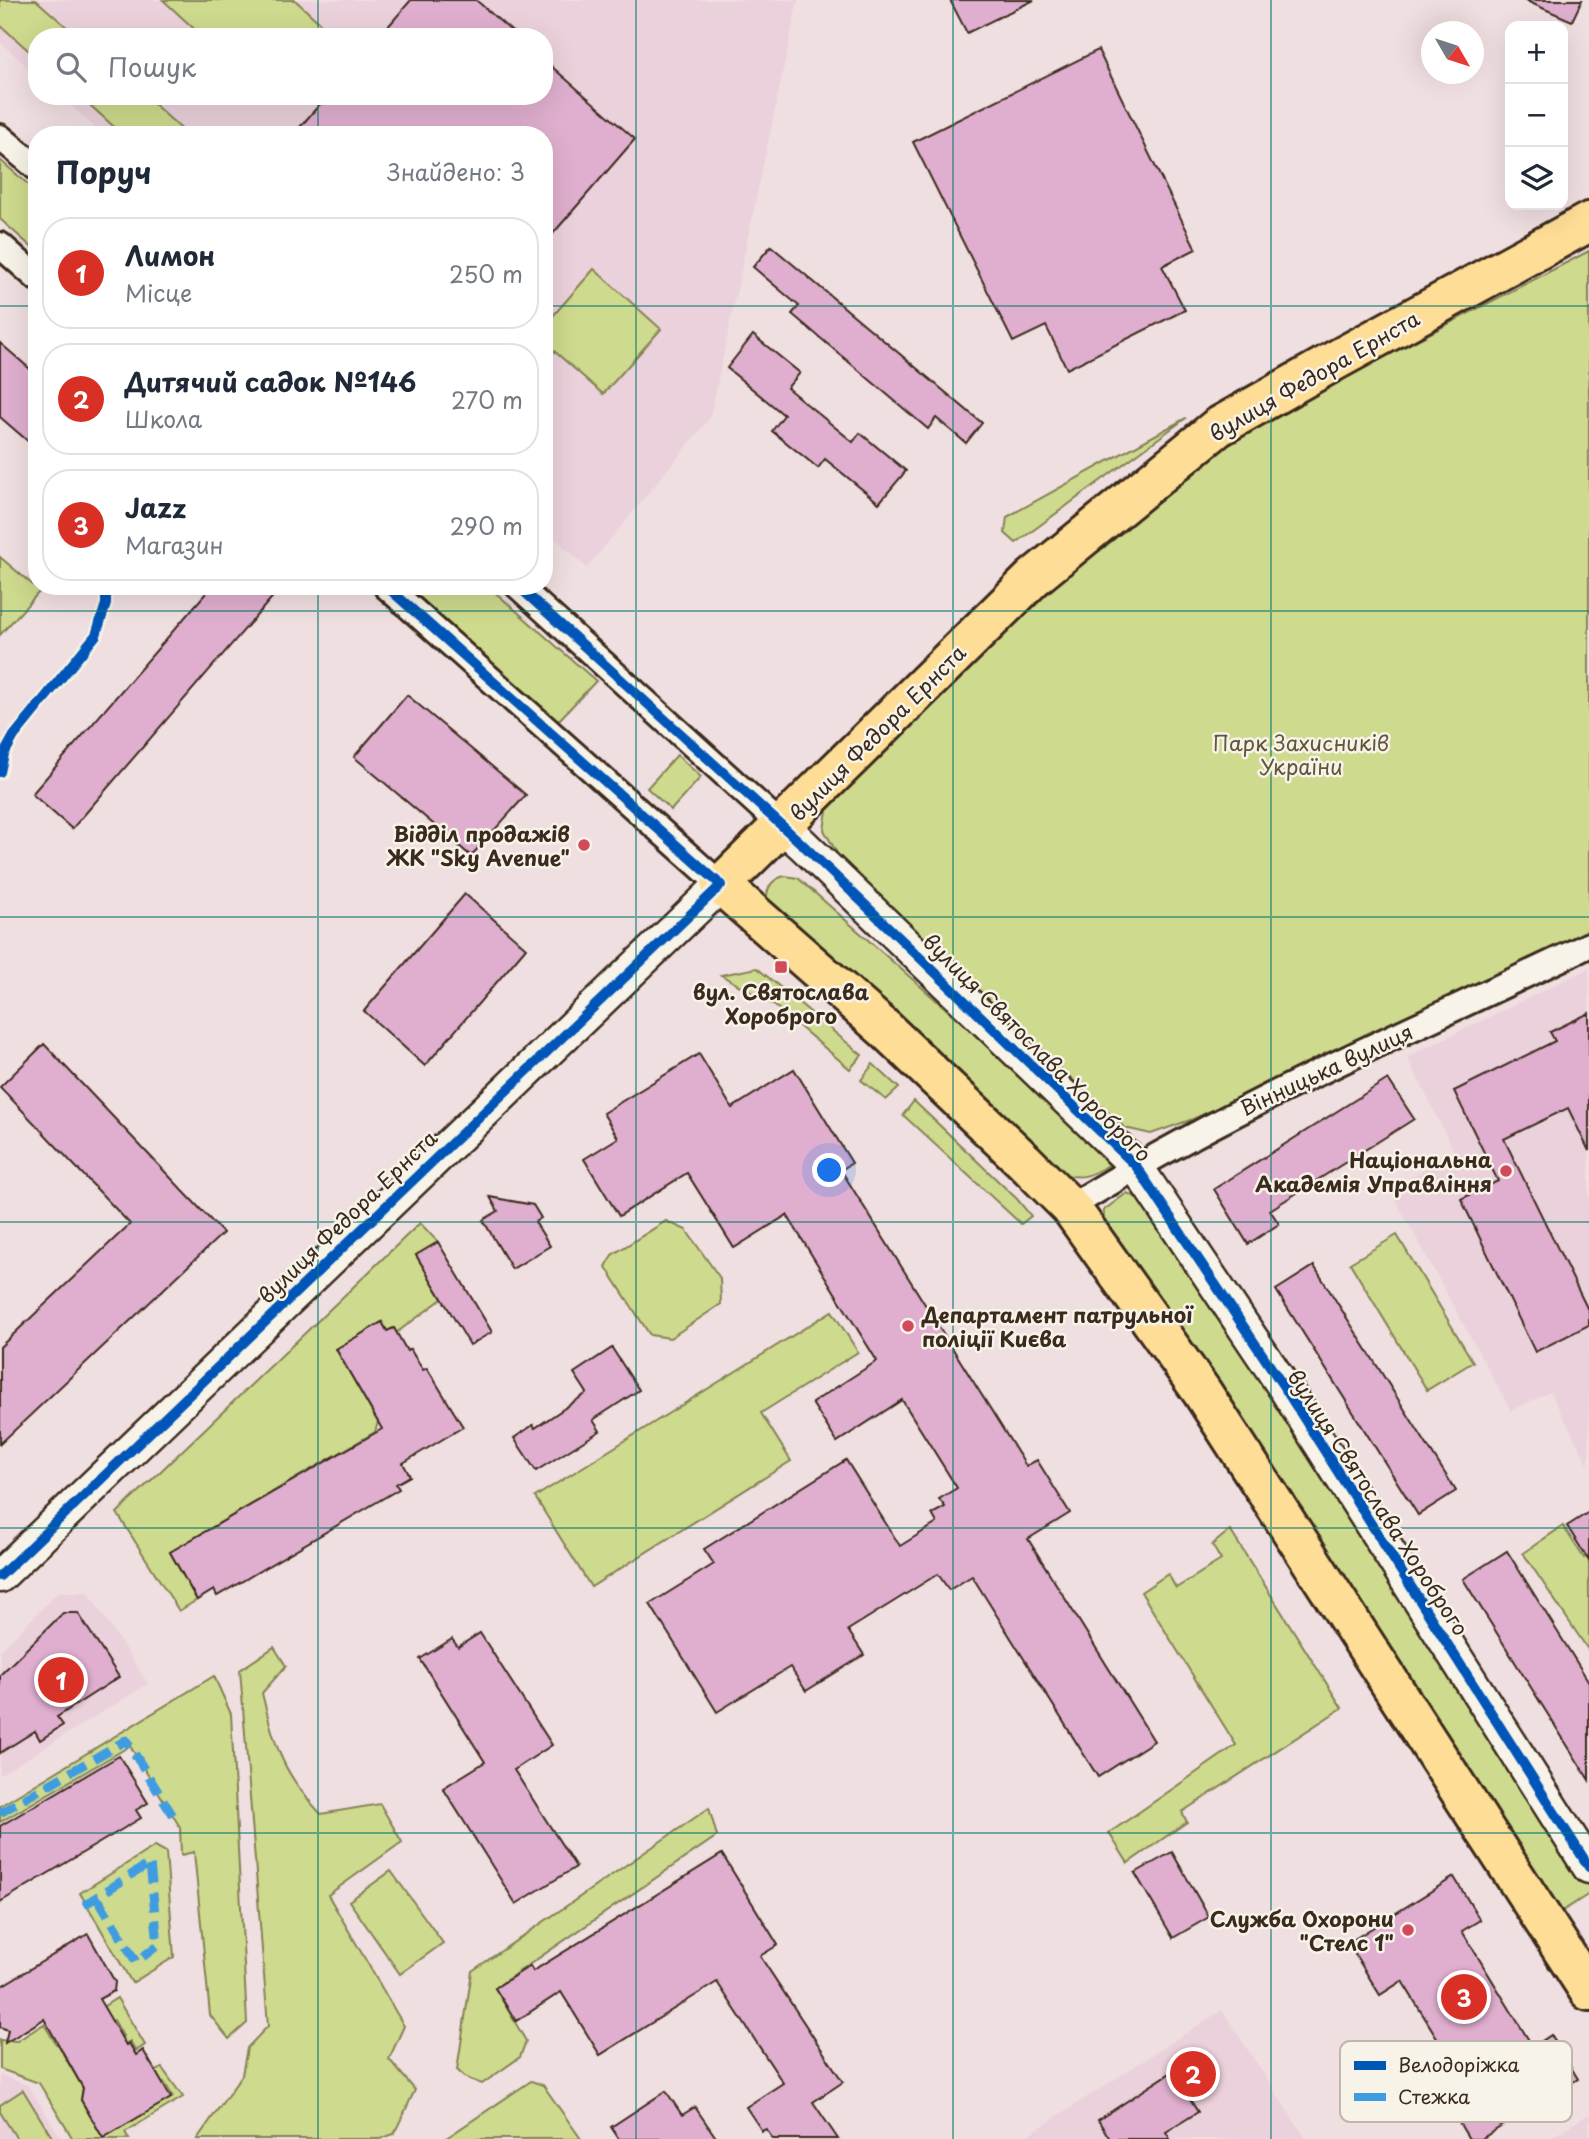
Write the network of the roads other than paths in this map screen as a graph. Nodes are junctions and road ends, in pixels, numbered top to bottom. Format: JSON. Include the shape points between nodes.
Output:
{"nodes":[{"id":1,"x":0,"y":136,"type":"edge"},
{"id":2,"x":28,"y":161,"type":"edge"},
{"id":3,"x":1589,"y":222,"type":"edge"},
{"id":4,"x":0,"y":245,"type":"edge"},
{"id":5,"x":28,"y":270,"type":"edge"},
{"id":6,"x":396,"y":595,"type":"edge"},
{"id":7,"x":528,"y":595,"type":"edge"},
{"id":8,"x":782,"y":826,"type":"junction"},
{"id":9,"x":721,"y":885,"type":"junction"},
{"id":10,"x":1589,"y":945,"type":"edge"},
{"id":11,"x":1136,"y":1166,"type":"junction"},
{"id":12,"x":1070,"y":1207,"type":"junction"},
{"id":13,"x":0,"y":1576,"type":"edge"},
{"id":14,"x":1589,"y":1867,"type":"edge"},
{"id":15,"x":1589,"y":1991,"type":"edge"}],
"edges":[{"from":1,"to":2,"type":"street"},
{"from":3,"to":8,"type":"main road","name":"вулиця Федора Ернста","via":[[1218,427],[1033,578]]},
{"from":4,"to":5,"type":"street"},
{"from":6,"to":9,"type":"street"},
{"from":7,"to":8,"type":"street","name":"вулиця Святослава Хороброго"},
{"from":8,"to":9,"type":"main road","name":"вулиця Федора Ернста"},
{"from":8,"to":11,"type":"street","name":"вулиця Святослава Хороброго"},
{"from":9,"to":12,"type":"main road","via":[[885,1029]]},
{"from":9,"to":13,"type":"street","name":"вулиця Федора Ернста"},
{"from":10,"to":11,"type":"street","name":"Вінницька вулиця","via":[[1234,1113]]},
{"from":11,"to":12,"type":"street","name":"Вінницька вулиця"},
{"from":11,"to":14,"type":"street","name":"вулиця Святослава Хороброго","via":[[1286,1391]]},
{"from":12,"to":15,"type":"main road","via":[[1202,1392]]}]}
